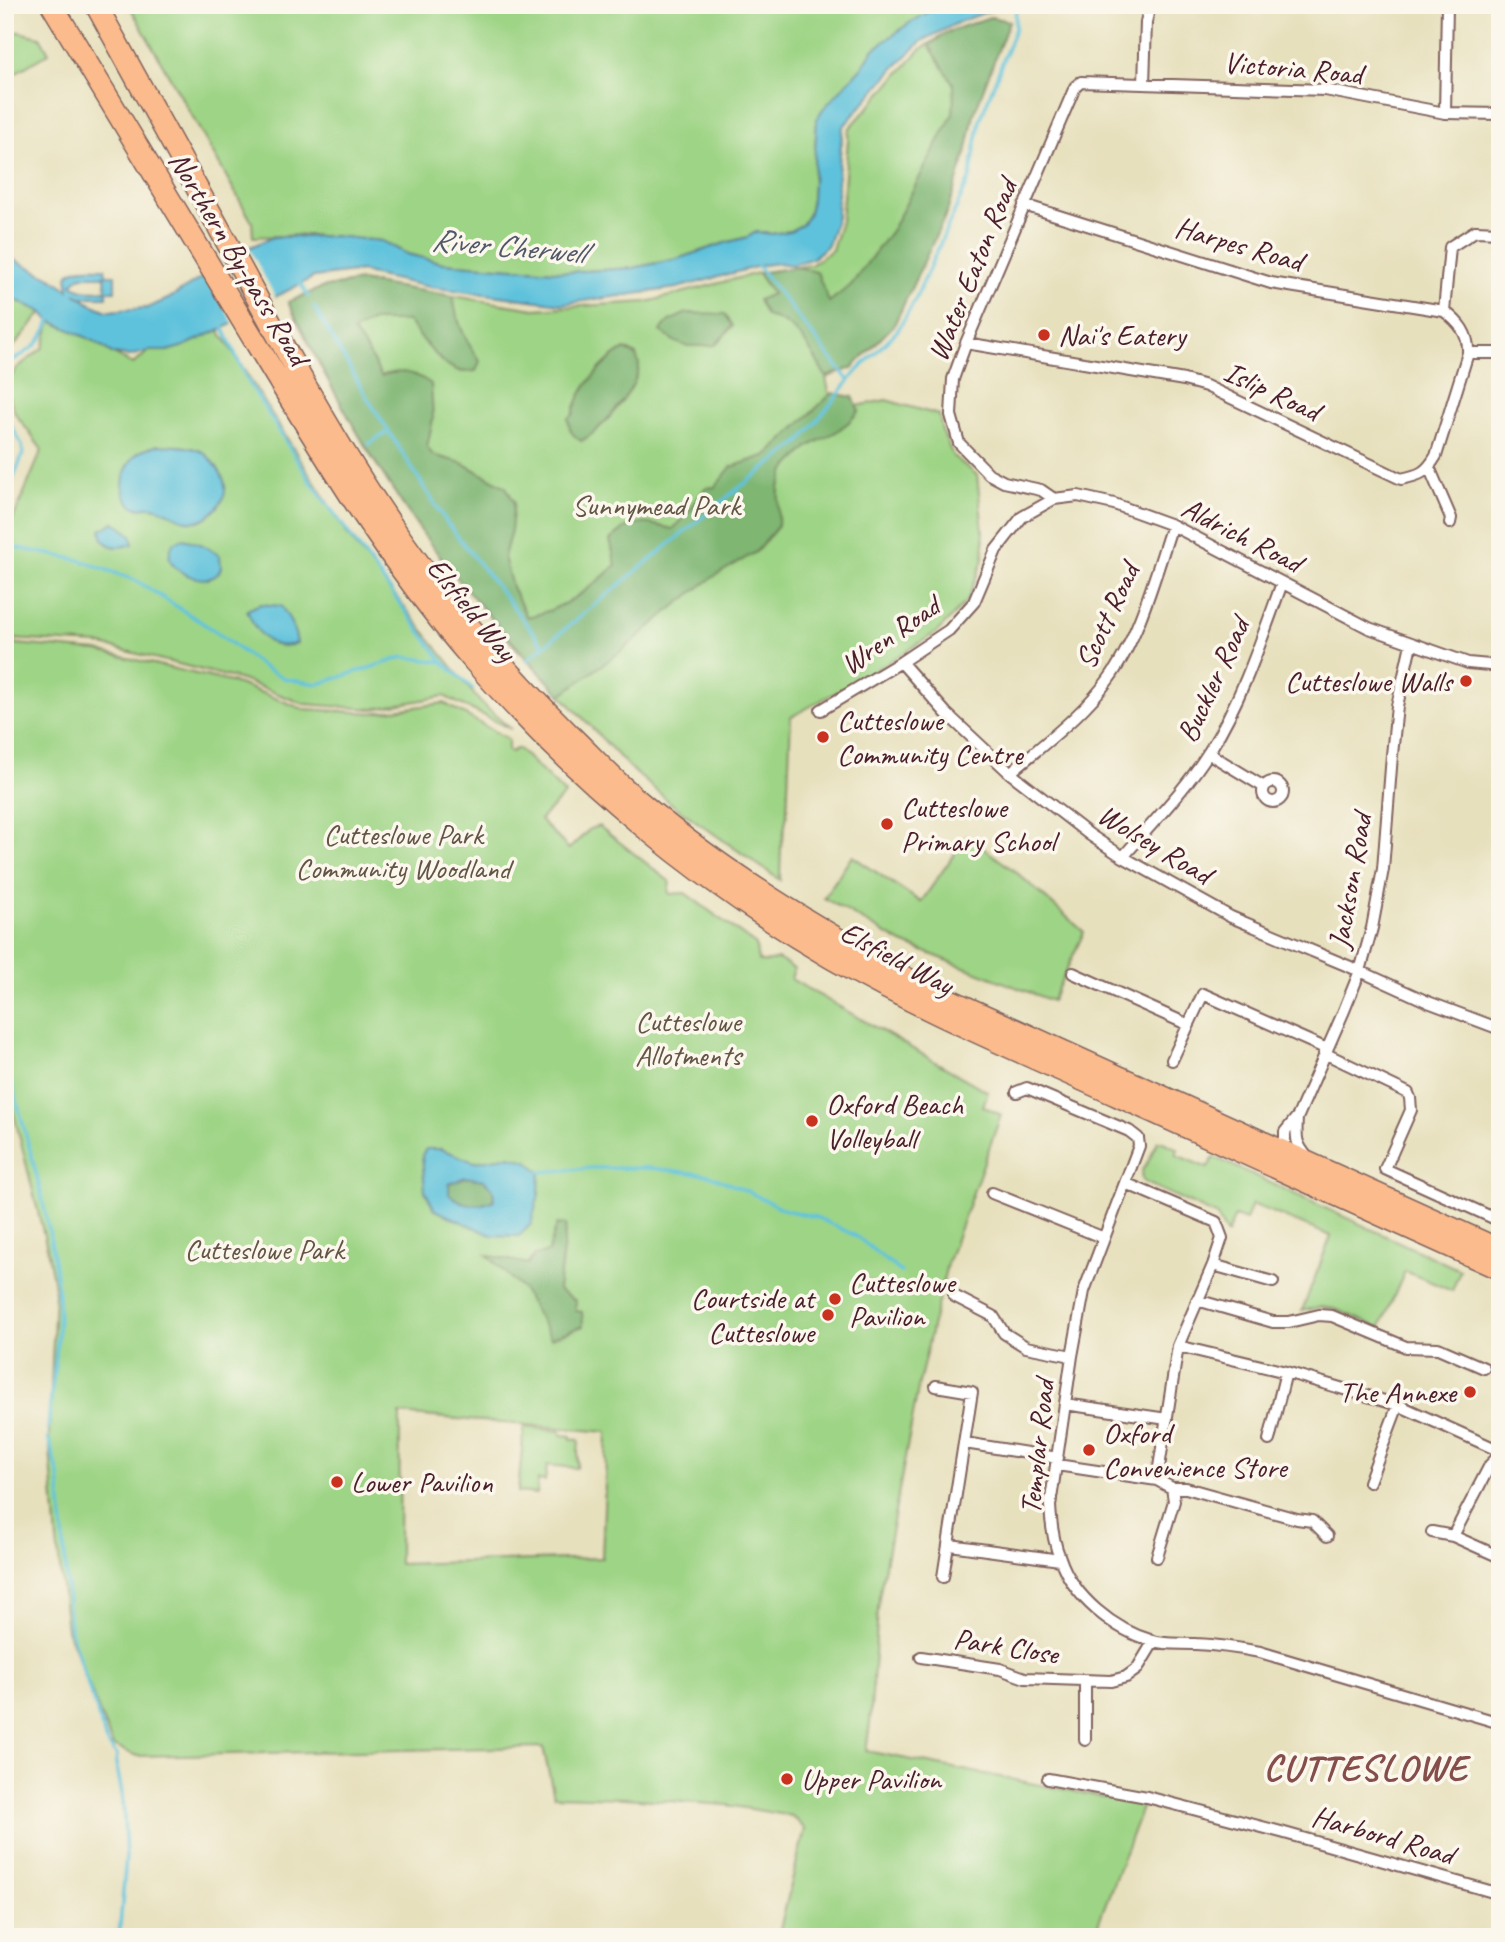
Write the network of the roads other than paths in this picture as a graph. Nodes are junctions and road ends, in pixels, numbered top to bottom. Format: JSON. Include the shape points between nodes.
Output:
{"nodes":[{"id":1,"x":52,"y":5,"type":"edge"},
{"id":2,"x":96,"y":5,"type":"edge"},
{"id":3,"x":1150,"y":5,"type":"edge"},
{"id":4,"x":1447,"y":5,"type":"edge"},
{"id":5,"x":1081,"y":82,"type":"joint"},
{"id":6,"x":1144,"y":84,"type":"junction"},
{"id":7,"x":1445,"y":113,"type":"junction"},
{"id":8,"x":1500,"y":114,"type":"edge"},
{"id":9,"x":1024,"y":205,"type":"junction"},
{"id":10,"x":1500,"y":232,"type":"edge"},
{"id":11,"x":1444,"y":311,"type":"junction"},
{"id":12,"x":966,"y":343,"type":"junction"},
{"id":13,"x":1468,"y":353,"type":"junction"},
{"id":14,"x":1500,"y":353,"type":"edge"},
{"id":15,"x":1429,"y":467,"type":"junction"},
{"id":16,"x":989,"y":474,"type":"joint"},
{"id":17,"x":1054,"y":499,"type":"junction"},
{"id":18,"x":1450,"y":523,"type":"dead end"},
{"id":19,"x":1172,"y":525,"type":"junction"},
{"id":20,"x":386,"y":533,"type":"junction"},
{"id":21,"x":1282,"y":583,"type":"junction"},
{"id":22,"x":1411,"y":644,"type":"junction"},
{"id":23,"x":901,"y":662,"type":"junction"},
{"id":24,"x":1500,"y":666,"type":"edge"},
{"id":25,"x":821,"y":710,"type":"dead end"},
{"id":26,"x":1208,"y":753,"type":"junction"},
{"id":27,"x":1010,"y":773,"type":"junction"},
{"id":28,"x":1264,"y":787,"type":"dead end"},
{"id":29,"x":1124,"y":857,"type":"junction"},
{"id":30,"x":1360,"y":971,"type":"junction"},
{"id":31,"x":1073,"y":973,"type":"dead end"},
{"id":32,"x":1189,"y":1025,"type":"junction"},
{"id":33,"x":1500,"y":1029,"type":"edge"},
{"id":34,"x":1326,"y":1051,"type":"junction"},
{"id":35,"x":1172,"y":1060,"type":"dead end"},
{"id":36,"x":1017,"y":1092,"type":"dead end"},
{"id":37,"x":1298,"y":1116,"type":"junction"},
{"id":38,"x":1285,"y":1151,"type":"junction"},
{"id":39,"x":1314,"y":1164,"type":"junction"},
{"id":40,"x":1293,"y":1174,"type":"junction"},
{"id":41,"x":1125,"y":1183,"type":"junction"},
{"id":42,"x":992,"y":1193,"type":"dead end"},
{"id":43,"x":1500,"y":1221,"type":"edge"},
{"id":44,"x":1104,"y":1238,"type":"junction"},
{"id":45,"x":1500,"y":1250,"type":"edge"},
{"id":46,"x":1213,"y":1265,"type":"junction"},
{"id":47,"x":1500,"y":1269,"type":"edge"},
{"id":48,"x":1273,"y":1282,"type":"dead end"},
{"id":49,"x":954,"y":1296,"type":"dead end"},
{"id":50,"x":1197,"y":1300,"type":"junction"},
{"id":51,"x":1178,"y":1346,"type":"junction"},
{"id":52,"x":1072,"y":1356,"type":"junction"},
{"id":53,"x":1484,"y":1368,"type":"dead end"},
{"id":54,"x":1286,"y":1372,"type":"junction"},
{"id":55,"x":936,"y":1386,"type":"dead end"},
{"id":56,"x":1065,"y":1404,"type":"junction"},
{"id":57,"x":1398,"y":1405,"type":"junction"},
{"id":58,"x":1167,"y":1419,"type":"junction"},
{"id":59,"x":1269,"y":1440,"type":"dead end"},
{"id":60,"x":965,"y":1443,"type":"junction"},
{"id":61,"x":1500,"y":1453,"type":"edge"},
{"id":62,"x":1058,"y":1462,"type":"junction"},
{"id":63,"x":1157,"y":1480,"type":"junction"},
{"id":64,"x":1368,"y":1482,"type":"dead end"},
{"id":65,"x":1172,"y":1488,"type":"junction"},
{"id":66,"x":1432,"y":1532,"type":"dead end"},
{"id":67,"x":1327,"y":1536,"type":"dead end"},
{"id":68,"x":1453,"y":1536,"type":"junction"},
{"id":69,"x":950,"y":1545,"type":"junction"},
{"id":70,"x":1157,"y":1557,"type":"dead end"},
{"id":71,"x":1500,"y":1557,"type":"edge"},
{"id":72,"x":1060,"y":1560,"type":"junction"},
{"id":73,"x":943,"y":1577,"type":"dead end"},
{"id":74,"x":1154,"y":1641,"type":"junction"},
{"id":75,"x":921,"y":1657,"type":"dead end"},
{"id":76,"x":1085,"y":1681,"type":"junction"},
{"id":77,"x":1500,"y":1723,"type":"edge"},
{"id":78,"x":1084,"y":1740,"type":"dead end"},
{"id":79,"x":1048,"y":1779,"type":"dead end"},
{"id":80,"x":1500,"y":1894,"type":"edge"}],
"edges":[{"from":1,"to":20,"type":"highway","name":"Northern By-pass Road","via":[[325,457]]},
{"from":2,"to":20,"type":"highway","name":"Northern By-pass Road"},
{"from":3,"to":6,"type":"street"},
{"from":4,"to":7,"type":"street"},
{"from":5,"to":6,"type":"street","name":"Victoria Road"},
{"from":5,"to":9,"type":"street","name":"Water Eaton Road"},
{"from":6,"to":7,"type":"street","name":"Victoria Road","via":[[1325,90]]},
{"from":7,"to":8,"type":"street","name":"Victoria Road"},
{"from":9,"to":11,"type":"street","name":"Harpes Road","via":[[1271,283]]},
{"from":9,"to":12,"type":"street","name":"Water Eaton Road"},
{"from":10,"to":11,"type":"street","via":[[1475,231],[1450,247]]},
{"from":11,"to":13,"type":"street","via":[[1464,331]]},
{"from":12,"to":15,"type":"street","name":"Islip Road","via":[[1184,380],[1206,386],[1401,479]]},
{"from":12,"to":16,"type":"street","name":"Water Eaton Road","via":[[953,379],[950,415],[959,443]]},
{"from":13,"to":14,"type":"street"},
{"from":13,"to":15,"type":"street"},
{"from":15,"to":18,"type":"street"},
{"from":16,"to":17,"type":"street","name":"Aldrich Road"},
{"from":17,"to":19,"type":"street","name":"Aldrich Road","via":[[1078,496]]},
{"from":17,"to":23,"type":"street","name":"Wren Road","via":[[1022,517],[996,550],[974,602],[949,630]]},
{"from":19,"to":21,"type":"street","name":"Aldrich Road"},
{"from":19,"to":27,"type":"street","name":"Scott Road","via":[[1142,612],[1109,680]]},
{"from":20,"to":38,"type":"highway","name":"Elsfield Way","via":[[526,691],[623,788],[720,863],[840,942],[926,989]]},
{"from":20,"to":40,"type":"highway","name":"Elsfield Way","via":[[435,615],[523,714],[613,802],[761,914],[831,958],[955,1022]]},
{"from":21,"to":22,"type":"street","name":"Aldrich Road","via":[[1368,628]]},
{"from":21,"to":26,"type":"street","name":"Buckler Road","via":[[1255,660]]},
{"from":22,"to":24,"type":"street","name":"Aldrich Road","via":[[1468,663]]},
{"from":22,"to":30,"type":"street","name":"Jackson Road","via":[[1397,706],[1384,869]]},
{"from":23,"to":25,"type":"street","name":"Wren Road"},
{"from":23,"to":27,"type":"street","name":"Wolsey Road","via":[[946,713]]},
{"from":26,"to":28,"type":"street"},
{"from":26,"to":29,"type":"street","name":"Buckler Road"},
{"from":27,"to":29,"type":"street","name":"Wolsey Road"},
{"from":29,"to":30,"type":"street","name":"Wolsey Road","via":[[1231,917]]},
{"from":30,"to":33,"type":"street","name":"Wolsey Road"},
{"from":30,"to":34,"type":"street","name":"Jackson Road"},
{"from":31,"to":32,"type":"street"},
{"from":32,"to":34,"type":"street","via":[[1203,994]]},
{"from":32,"to":35,"type":"street"},
{"from":34,"to":37,"type":"street","name":"Jackson Road"},
{"from":34,"to":43,"type":"street","via":[[1408,1093],[1411,1110],[1385,1169]]},
{"from":36,"to":41,"type":"street","name":"Templar Road","via":[[1027,1088],[1138,1138]]},
{"from":37,"to":38,"type":"street","name":"Jackson Road","via":[[1286,1132]]},
{"from":37,"to":39,"type":"street","name":"Jackson Road","via":[[1296,1138]]},
{"from":38,"to":39,"type":"highway","name":"Elsfield Way"},
{"from":38,"to":40,"type":"street"},
{"from":39,"to":45,"type":"highway","name":"Elsfield Way"},
{"from":40,"to":47,"type":"highway","name":"Elsfield Way"},
{"from":41,"to":44,"type":"street","name":"Templar Road"},
{"from":41,"to":46,"type":"street","via":[[1216,1222],[1222,1238]]},
{"from":42,"to":44,"type":"street"},
{"from":44,"to":52,"type":"street","name":"Templar Road","via":[[1084,1291]]},
{"from":46,"to":48,"type":"street"},
{"from":46,"to":50,"type":"street"},
{"from":49,"to":52,"type":"street","via":[[993,1316],[1004,1334],[1026,1347]]},
{"from":50,"to":51,"type":"street"},
{"from":50,"to":53,"type":"street","via":[[1273,1322],[1332,1316],[1406,1347],[1438,1348]]},
{"from":51,"to":54,"type":"street"},
{"from":51,"to":58,"type":"street"},
{"from":52,"to":56,"type":"street","name":"Templar Road"},
{"from":54,"to":57,"type":"street"},
{"from":54,"to":59,"type":"street"},
{"from":55,"to":60,"type":"street","via":[[972,1392]]},
{"from":56,"to":58,"type":"street"},
{"from":56,"to":62,"type":"street","name":"Templar Road"},
{"from":57,"to":61,"type":"street"},
{"from":57,"to":64,"type":"street"},
{"from":58,"to":63,"type":"street"},
{"from":60,"to":62,"type":"street"},
{"from":60,"to":69,"type":"street"},
{"from":61,"to":68,"type":"street"},
{"from":62,"to":63,"type":"street"},
{"from":62,"to":72,"type":"street","name":"Templar Road","via":[[1050,1506]]},
{"from":63,"to":65,"type":"street"},
{"from":65,"to":67,"type":"street","via":[[1312,1521]]},
{"from":65,"to":70,"type":"street","via":[[1174,1501]]},
{"from":66,"to":68,"type":"street"},
{"from":68,"to":71,"type":"street"},
{"from":69,"to":72,"type":"street"},
{"from":69,"to":73,"type":"street"},
{"from":72,"to":74,"type":"street","name":"Templar Road","via":[[1073,1585],[1101,1614]]},
{"from":74,"to":76,"type":"street","name":"Park Close","via":[[1137,1669],[1126,1677]]},
{"from":74,"to":77,"type":"street","name":"Templar Road","via":[[1260,1652]]},
{"from":75,"to":76,"type":"street","name":"Park Close","via":[[1025,1678]]},
{"from":76,"to":78,"type":"street","name":"Park Close"},
{"from":79,"to":80,"type":"street","name":"Harbord Road","via":[[1147,1797]]}]}
